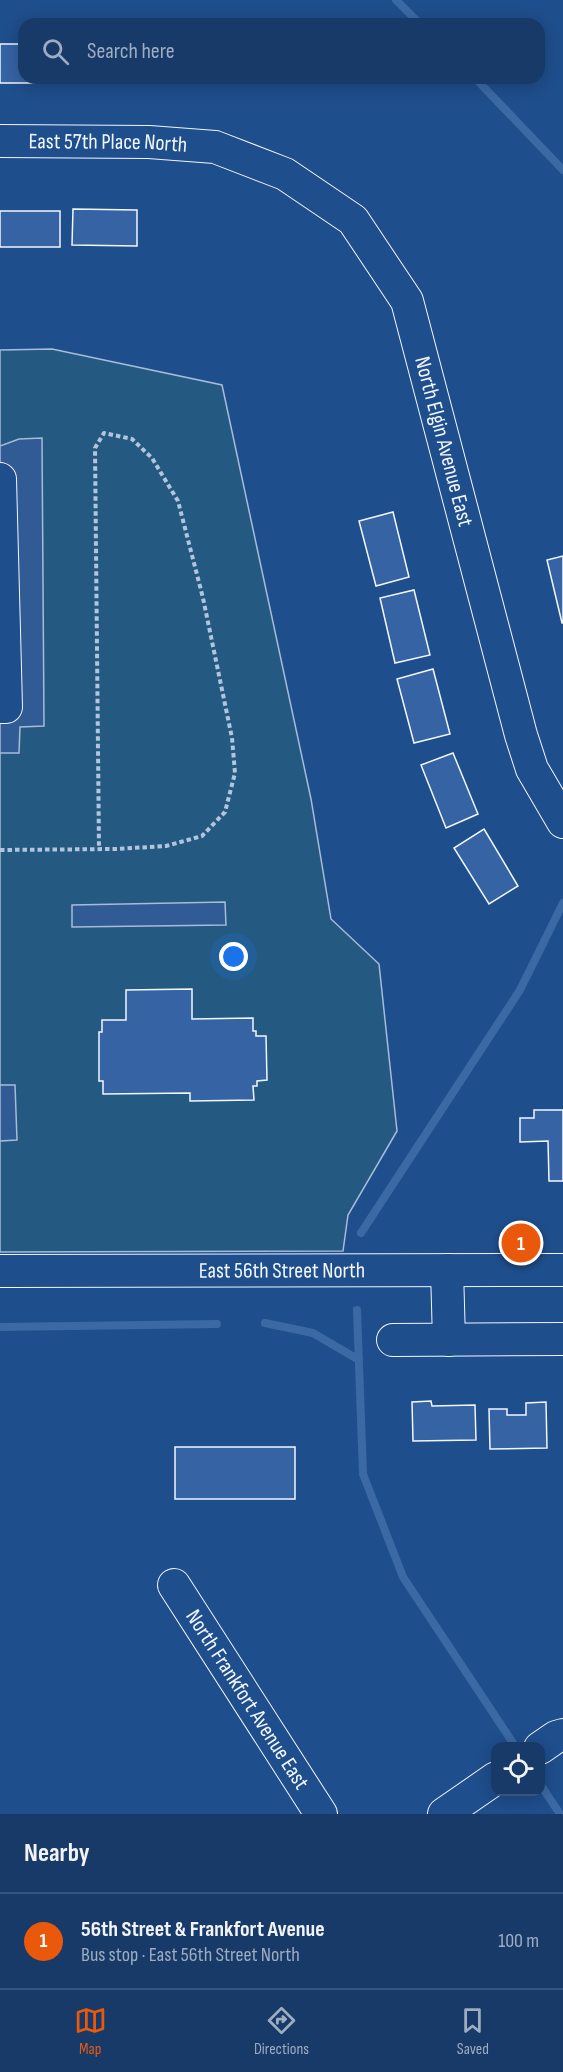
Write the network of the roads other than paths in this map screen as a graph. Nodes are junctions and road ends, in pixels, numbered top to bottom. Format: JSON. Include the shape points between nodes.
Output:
{"nodes":[{"id":1,"x":0,"y":141,"type":"edge"},
{"id":2,"x":215,"y":147,"type":"joint"},
{"id":3,"x":0,"y":479,"type":"edge"},
{"id":4,"x":0,"y":707,"type":"edge"},
{"id":5,"x":563,"y":822,"type":"edge"},
{"id":6,"x":447,"y":1270,"type":"junction"},
{"id":7,"x":563,"y":1270,"type":"edge"},
{"id":8,"x":0,"y":1271,"type":"edge"},
{"id":9,"x":563,"y":1339,"type":"edge"},
{"id":10,"x":393,"y":1340,"type":"dead end"},
{"id":11,"x":449,"y":1340,"type":"junction"},
{"id":12,"x":174,"y":1585,"type":"dead end"},
{"id":13,"x":491,"y":1782,"type":"edge"},
{"id":14,"x":321,"y":1814,"type":"edge"},
{"id":15,"x":444,"y":1814,"type":"edge"}],
"edges":[{"from":1,"to":2,"type":"street","name":"East 57th Place North","via":[[150,142]]},
{"from":2,"to":5,"type":"street","name":"North Elgin Avenue East","via":[[285,174],[352,220],[407,301],[521,735],[532,769]]},
{"from":3,"to":4,"type":"street","via":[[6,707]]},
{"from":6,"to":7,"type":"street","name":"East 56th Street North"},
{"from":6,"to":8,"type":"street","name":"East 56th Street North"},
{"from":6,"to":11,"type":"street"},
{"from":9,"to":11,"type":"street"},
{"from":10,"to":11,"type":"street"},
{"from":12,"to":14,"type":"street","name":"North Frankfort Avenue East"},
{"from":13,"to":15,"type":"street"}]}
